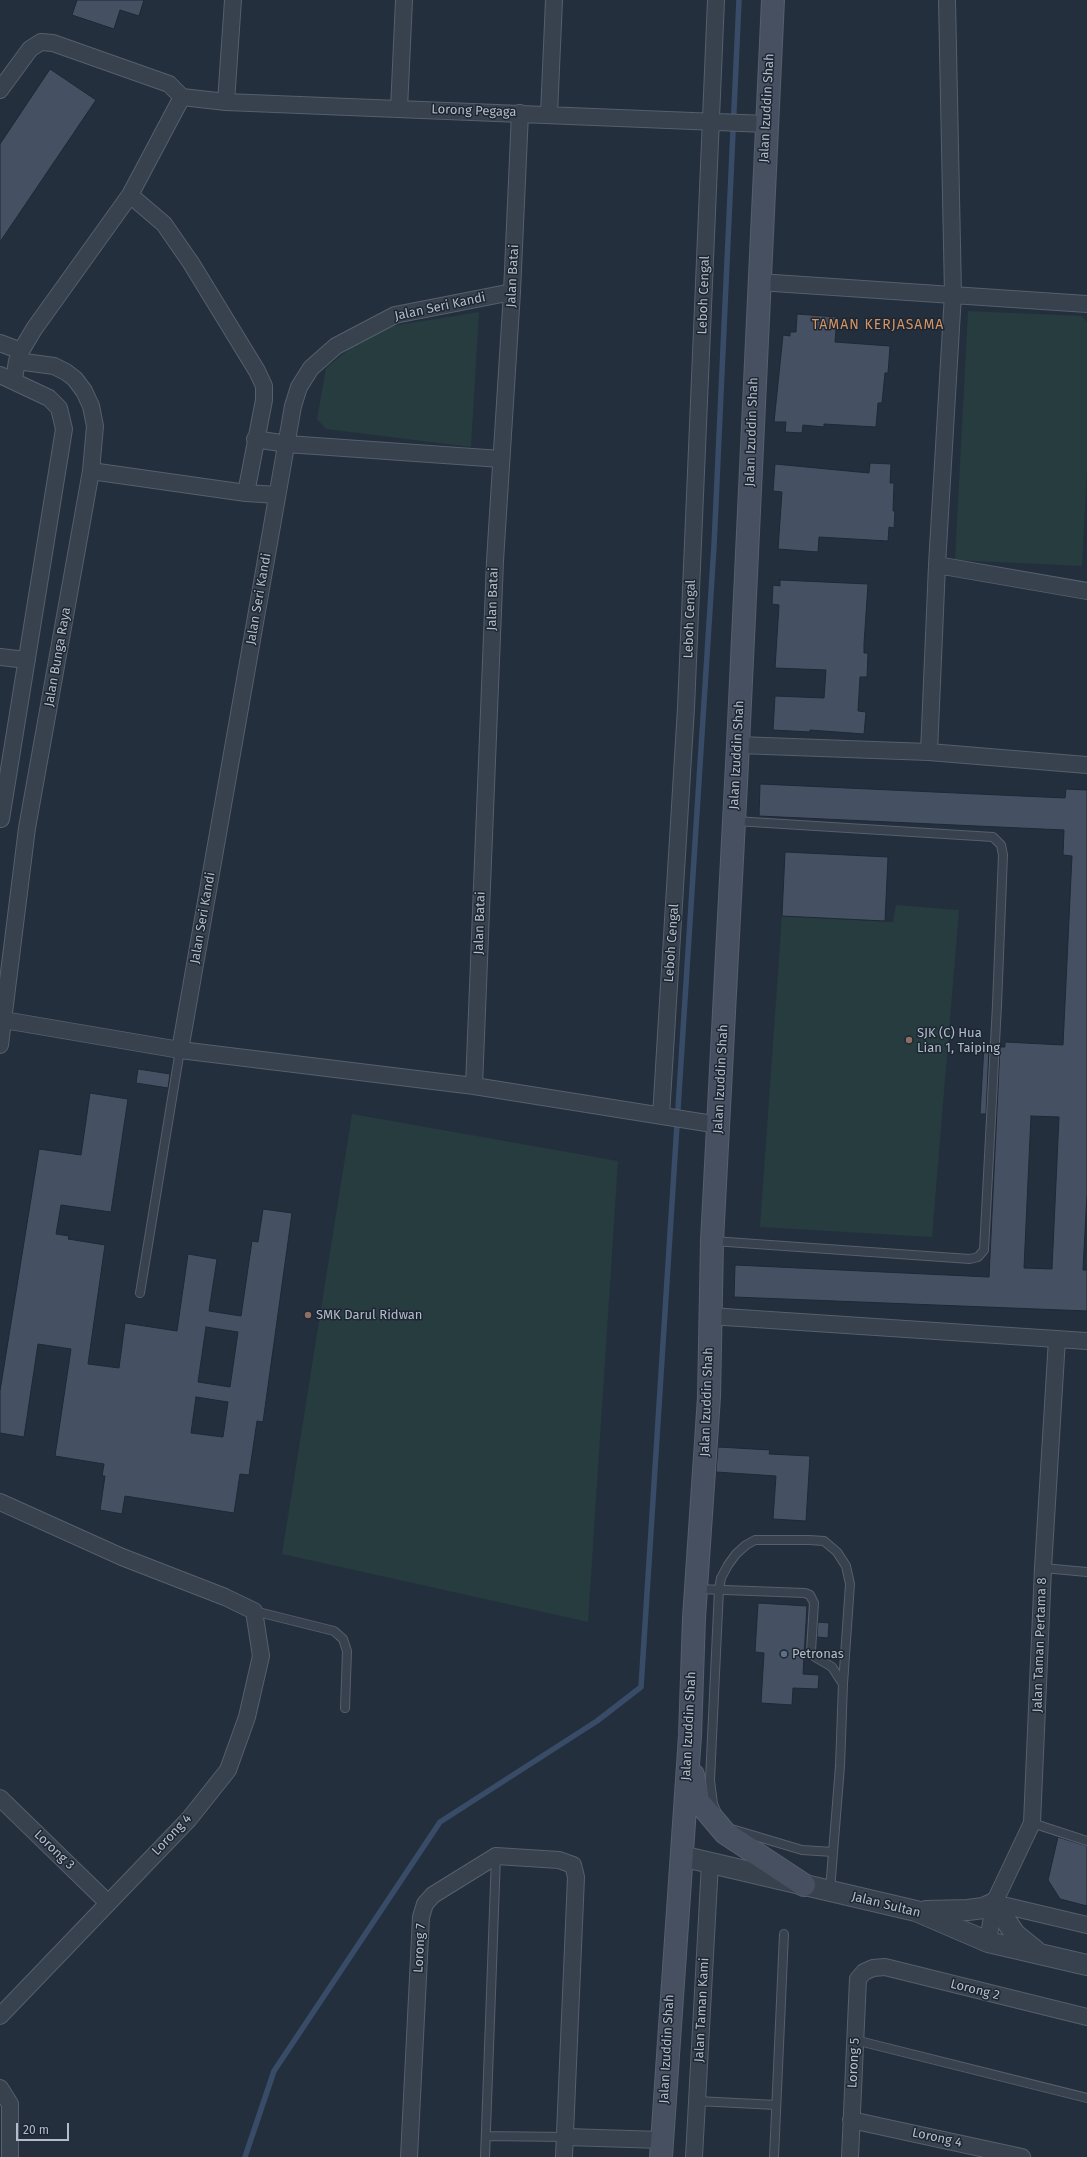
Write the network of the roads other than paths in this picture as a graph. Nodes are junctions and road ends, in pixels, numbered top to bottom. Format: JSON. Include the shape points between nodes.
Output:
{"nodes":[{"id":1,"x":234,"y":0,"type":"edge"},
{"id":2,"x":404,"y":0,"type":"edge"},
{"id":3,"x":554,"y":0,"type":"edge"},
{"id":4,"x":716,"y":0,"type":"edge"},
{"id":5,"x":772,"y":0,"type":"edge"},
{"id":6,"x":947,"y":0,"type":"edge"},
{"id":7,"x":0,"y":90,"type":"edge"},
{"id":8,"x":182,"y":97,"type":"junction"},
{"id":9,"x":226,"y":102,"type":"junction"},
{"id":10,"x":399,"y":109,"type":"junction"},
{"id":11,"x":520,"y":113,"type":"junction"},
{"id":12,"x":549,"y":114,"type":"junction"},
{"id":13,"x":718,"y":122,"type":"junction"},
{"id":14,"x":766,"y":124,"type":"junction"},
{"id":15,"x":130,"y":195,"type":"junction"},
{"id":16,"x":759,"y":282,"type":"junction"},
{"id":17,"x":512,"y":292,"type":"junction"},
{"id":18,"x":953,"y":294,"type":"junction"},
{"id":19,"x":1087,"y":304,"type":"edge"},
{"id":20,"x":0,"y":343,"type":"edge"},
{"id":21,"x":19,"y":356,"type":"junction"},
{"id":22,"x":7,"y":377,"type":"edge"},
{"id":23,"x":255,"y":439,"type":"junction"},
{"id":24,"x":287,"y":444,"type":"junction"},
{"id":25,"x":501,"y":459,"type":"junction"},
{"id":26,"x":91,"y":471,"type":"junction"},
{"id":27,"x":246,"y":493,"type":"junction"},
{"id":28,"x":277,"y":495,"type":"junction"},
{"id":29,"x":937,"y":565,"type":"junction"},
{"id":30,"x":1087,"y":591,"type":"edge"},
{"id":31,"x":0,"y":657,"type":"edge"},
{"id":32,"x":27,"y":660,"type":"junction"},
{"id":33,"x":738,"y":745,"type":"junction"},
{"id":34,"x":930,"y":752,"type":"junction"},
{"id":35,"x":1087,"y":765,"type":"edge"},
{"id":36,"x":1,"y":819,"type":"edge"},
{"id":37,"x":734,"y":821,"type":"junction"},
{"id":38,"x":4,"y":1020,"type":"junction"},
{"id":39,"x":0,"y":1045,"type":"edge"},
{"id":40,"x":180,"y":1050,"type":"junction"},
{"id":41,"x":474,"y":1086,"type":"junction"},
{"id":42,"x":665,"y":1117,"type":"junction"},
{"id":43,"x":719,"y":1126,"type":"junction"},
{"id":44,"x":712,"y":1241,"type":"junction"},
{"id":45,"x":140,"y":1293,"type":"dead end"},
{"id":46,"x":710,"y":1316,"type":"junction"},
{"id":47,"x":1057,"y":1339,"type":"junction"},
{"id":48,"x":1087,"y":1341,"type":"edge"},
{"id":49,"x":0,"y":1502,"type":"edge"},
{"id":50,"x":1043,"y":1568,"type":"junction"},
{"id":51,"x":1087,"y":1572,"type":"edge"},
{"id":52,"x":696,"y":1589,"type":"junction"},
{"id":53,"x":719,"y":1589,"type":"junction"},
{"id":54,"x":254,"y":1611,"type":"junction"},
{"id":55,"x":843,"y":1684,"type":"junction"},
{"id":56,"x":345,"y":1708,"type":"dead end"},
{"id":57,"x":690,"y":1736,"type":"junction"},
{"id":58,"x":0,"y":1798,"type":"edge"},
{"id":59,"x":1032,"y":1823,"type":"junction"},
{"id":60,"x":1087,"y":1841,"type":"edge"},
{"id":61,"x":833,"y":1852,"type":"junction"},
{"id":62,"x":496,"y":1856,"type":"junction"},
{"id":63,"x":681,"y":1856,"type":"junction"},
{"id":64,"x":710,"y":1863,"type":"junction"},
{"id":65,"x":804,"y":1885,"type":"junction"},
{"id":66,"x":830,"y":1891,"type":"junction"},
{"id":67,"x":107,"y":1902,"type":"junction"},
{"id":68,"x":994,"y":1903,"type":"junction"},
{"id":69,"x":916,"y":1911,"type":"junction"},
{"id":70,"x":1087,"y":1925,"type":"edge"},
{"id":71,"x":784,"y":1934,"type":"dead end"},
{"id":72,"x":988,"y":1942,"type":"junction"},
{"id":73,"x":1039,"y":1954,"type":"junction"},
{"id":74,"x":1087,"y":1965,"type":"edge"},
{"id":75,"x":864,"y":1972,"type":"joint"},
{"id":76,"x":0,"y":2016,"type":"edge"},
{"id":77,"x":1087,"y":2017,"type":"edge"},
{"id":78,"x":855,"y":2040,"type":"junction"},
{"id":79,"x":0,"y":2088,"type":"edge"},
{"id":80,"x":1087,"y":2098,"type":"edge"},
{"id":81,"x":697,"y":2101,"type":"junction"},
{"id":82,"x":776,"y":2105,"type":"junction"},
{"id":83,"x":852,"y":2120,"type":"junction"},
{"id":84,"x":486,"y":2136,"type":"junction"},
{"id":85,"x":566,"y":2137,"type":"junction"},
{"id":86,"x":661,"y":2148,"type":"edge"},
{"id":87,"x":10,"y":2157,"type":"edge"},
{"id":88,"x":409,"y":2157,"type":"edge"},
{"id":89,"x":485,"y":2157,"type":"edge"},
{"id":90,"x":564,"y":2157,"type":"edge"},
{"id":91,"x":694,"y":2157,"type":"edge"},
{"id":92,"x":774,"y":2157,"type":"edge"},
{"id":93,"x":850,"y":2157,"type":"edge"},
{"id":94,"x":1022,"y":2157,"type":"edge"}],
"edges":[{"from":1,"to":9,"type":"street"},
{"from":2,"to":10,"type":"street"},
{"from":3,"to":12,"type":"street"},
{"from":4,"to":13,"type":"street","name":"Leboh Cengal"},
{"from":5,"to":14,"type":"main road","name":"Jalan Izuddin Shah"},
{"from":6,"to":18,"type":"street"},
{"from":7,"to":8,"type":"street","via":[[30,49],[41,42],[53,43],[169,84]]},
{"from":8,"to":9,"type":"street","name":"Lorong Pegaga"},
{"from":8,"to":15,"type":"street"},
{"from":9,"to":10,"type":"street","name":"Lorong Pegaga"},
{"from":10,"to":11,"type":"street","name":"Lorong Pegaga"},
{"from":11,"to":12,"type":"street","name":"Lorong Pegaga"},
{"from":11,"to":17,"type":"street","name":"Jalan Batai"},
{"from":12,"to":13,"type":"street","name":"Lorong Pegaga"},
{"from":13,"to":14,"type":"street","name":"Lorong Pegaga"},
{"from":13,"to":42,"type":"street","name":"Leboh Cengal"},
{"from":14,"to":16,"type":"main road","name":"Jalan Izuddin Shah"},
{"from":15,"to":21,"type":"street","via":[[34,329]]},
{"from":15,"to":23,"type":"street","via":[[164,224],[257,371],[264,386],[264,400]]},
{"from":16,"to":18,"type":"street"},
{"from":16,"to":33,"type":"main road","name":"Jalan Izuddin Shah"},
{"from":17,"to":24,"type":"street","name":"Jalan Seri Kandi","via":[[395,315],[336,346],[311,368],[299,387],[292,406]]},
{"from":17,"to":25,"type":"street","name":"Jalan Batai"},
{"from":18,"to":19,"type":"street"},
{"from":18,"to":29,"type":"street"},
{"from":20,"to":21,"type":"street","name":"Jalan Bunga Raya"},
{"from":21,"to":22,"type":"street"},
{"from":21,"to":26,"type":"street","name":"Jalan Bunga Raya","via":[[54,366],[75,379],[84,391],[91,406],[95,426]]},
{"from":22,"to":32,"type":"street","via":[[49,398],[60,408],[64,429]]},
{"from":23,"to":24,"type":"street"},
{"from":23,"to":27,"type":"street"},
{"from":24,"to":25,"type":"street"},
{"from":24,"to":28,"type":"street","name":"Jalan Seri Kandi"},
{"from":25,"to":41,"type":"street","name":"Jalan Batai","via":[[494,569]]},
{"from":26,"to":27,"type":"street"},
{"from":26,"to":38,"type":"street","name":"Jalan Bunga Raya","via":[[27,828]]},
{"from":27,"to":28,"type":"street"},
{"from":28,"to":40,"type":"street","name":"Jalan Seri Kandi"},
{"from":29,"to":30,"type":"street"},
{"from":29,"to":34,"type":"street"},
{"from":31,"to":32,"type":"street"},
{"from":32,"to":36,"type":"street"},
{"from":33,"to":34,"type":"street"},
{"from":33,"to":37,"type":"main road","name":"Jalan Izuddin Shah"},
{"from":34,"to":35,"type":"street"},
{"from":37,"to":43,"type":"main road","name":"Jalan Izuddin Shah"},
{"from":37,"to":44,"type":"lane","via":[[993,837],[1001,846],[1003,855],[997,1005],[984,1250],[978,1257],[970,1259]]},
{"from":38,"to":39,"type":"street","name":"Jalan Bunga Raya"},
{"from":38,"to":40,"type":"street"},
{"from":40,"to":41,"type":"street"},
{"from":40,"to":45,"type":"lane"},
{"from":41,"to":42,"type":"street"},
{"from":42,"to":43,"type":"street"},
{"from":43,"to":44,"type":"main road","name":"Jalan Izuddin Shah"},
{"from":44,"to":46,"type":"main road","name":"Jalan Izuddin Shah"},
{"from":46,"to":47,"type":"street"},
{"from":46,"to":52,"type":"main road","name":"Jalan Izuddin Shah","via":[[709,1397]]},
{"from":47,"to":48,"type":"street"},
{"from":47,"to":50,"type":"street","name":"Jalan Taman Pertama 8"},
{"from":49,"to":54,"type":"street","via":[[122,1557]]},
{"from":50,"to":51,"type":"lane"},
{"from":50,"to":59,"type":"street","name":"Jalan Taman Pertama 8"},
{"from":52,"to":53,"type":"lane"},
{"from":52,"to":57,"type":"main road","name":"Jalan Izuddin Shah"},
{"from":53,"to":55,"type":"lane","via":[[810,1595],[814,1602],[812,1654],[832,1667]]},
{"from":53,"to":55,"type":"lane","via":[[721,1578],[736,1554],[755,1540],[824,1542],[837,1552],[846,1566],[850,1584]]},
{"from":53,"to":61,"type":"lane","via":[[710,1780],[713,1804],[719,1818],[731,1829],[802,1850]]},
{"from":54,"to":56,"type":"lane","via":[[334,1631],[343,1639],[347,1651]]},
{"from":54,"to":67,"type":"street","name":"Lorong 4","via":[[261,1656],[247,1717],[228,1770],[188,1818]]},
{"from":55,"to":61,"type":"lane"},
{"from":57,"to":63,"type":"main road","name":"Jalan Izuddin Shah"},
{"from":57,"to":65,"type":"main road","via":[[698,1801],[709,1816],[737,1843]]},
{"from":58,"to":67,"type":"street","name":"Lorong 3"},
{"from":59,"to":60,"type":"lane"},
{"from":59,"to":68,"type":"street","name":"Jalan Taman Pertama 8"},
{"from":61,"to":66,"type":"lane"},
{"from":62,"to":84,"type":"lane"},
{"from":62,"to":85,"type":"street","via":[[559,1860],[573,1865],[576,1877]]},
{"from":62,"to":88,"type":"street","name":"Lorong 7","via":[[433,1895],[425,1904],[421,1917]]},
{"from":63,"to":64,"type":"street","name":"Jalan Sultan"},
{"from":63,"to":86,"type":"main road","name":"Jalan Izuddin Shah"},
{"from":64,"to":65,"type":"street","name":"Jalan Sultan"},
{"from":64,"to":81,"type":"street","name":"Jalan Taman Kami"},
{"from":65,"to":66,"type":"street","name":"Jalan Sultan"},
{"from":66,"to":69,"type":"street","name":"Jalan Sultan"},
{"from":67,"to":76,"type":"street","name":"Lorong 4"},
{"from":68,"to":69,"type":"street","via":[[968,1910]]},
{"from":68,"to":70,"type":"street"},
{"from":68,"to":72,"type":"street","name":"Jalan Taman Pertama 8"},
{"from":68,"to":73,"type":"street","via":[[1015,1934]]},
{"from":69,"to":72,"type":"street","name":"Jalan Sultan"},
{"from":71,"to":82,"type":"lane"},
{"from":72,"to":73,"type":"street","name":"Jalan Sultan"},
{"from":73,"to":74,"type":"street","name":"Jalan Sultan"},
{"from":75,"to":77,"type":"street","name":"Lorong 2","via":[[873,1968],[885,1968]]},
{"from":75,"to":78,"type":"street","name":"Lorong 5","via":[[858,1979]]},
{"from":78,"to":80,"type":"lane"},
{"from":78,"to":83,"type":"street","name":"Lorong 5"},
{"from":79,"to":87,"type":"street","via":[[10,2104]]},
{"from":81,"to":82,"type":"lane"},
{"from":81,"to":91,"type":"street","name":"Jalan Taman Kami"},
{"from":82,"to":92,"type":"lane"},
{"from":83,"to":93,"type":"street","name":"Lorong 5"},
{"from":83,"to":94,"type":"street","name":"Lorong 4"},
{"from":84,"to":85,"type":"lane"},
{"from":84,"to":89,"type":"lane"},
{"from":85,"to":86,"type":"street"},
{"from":85,"to":90,"type":"street"}]}
